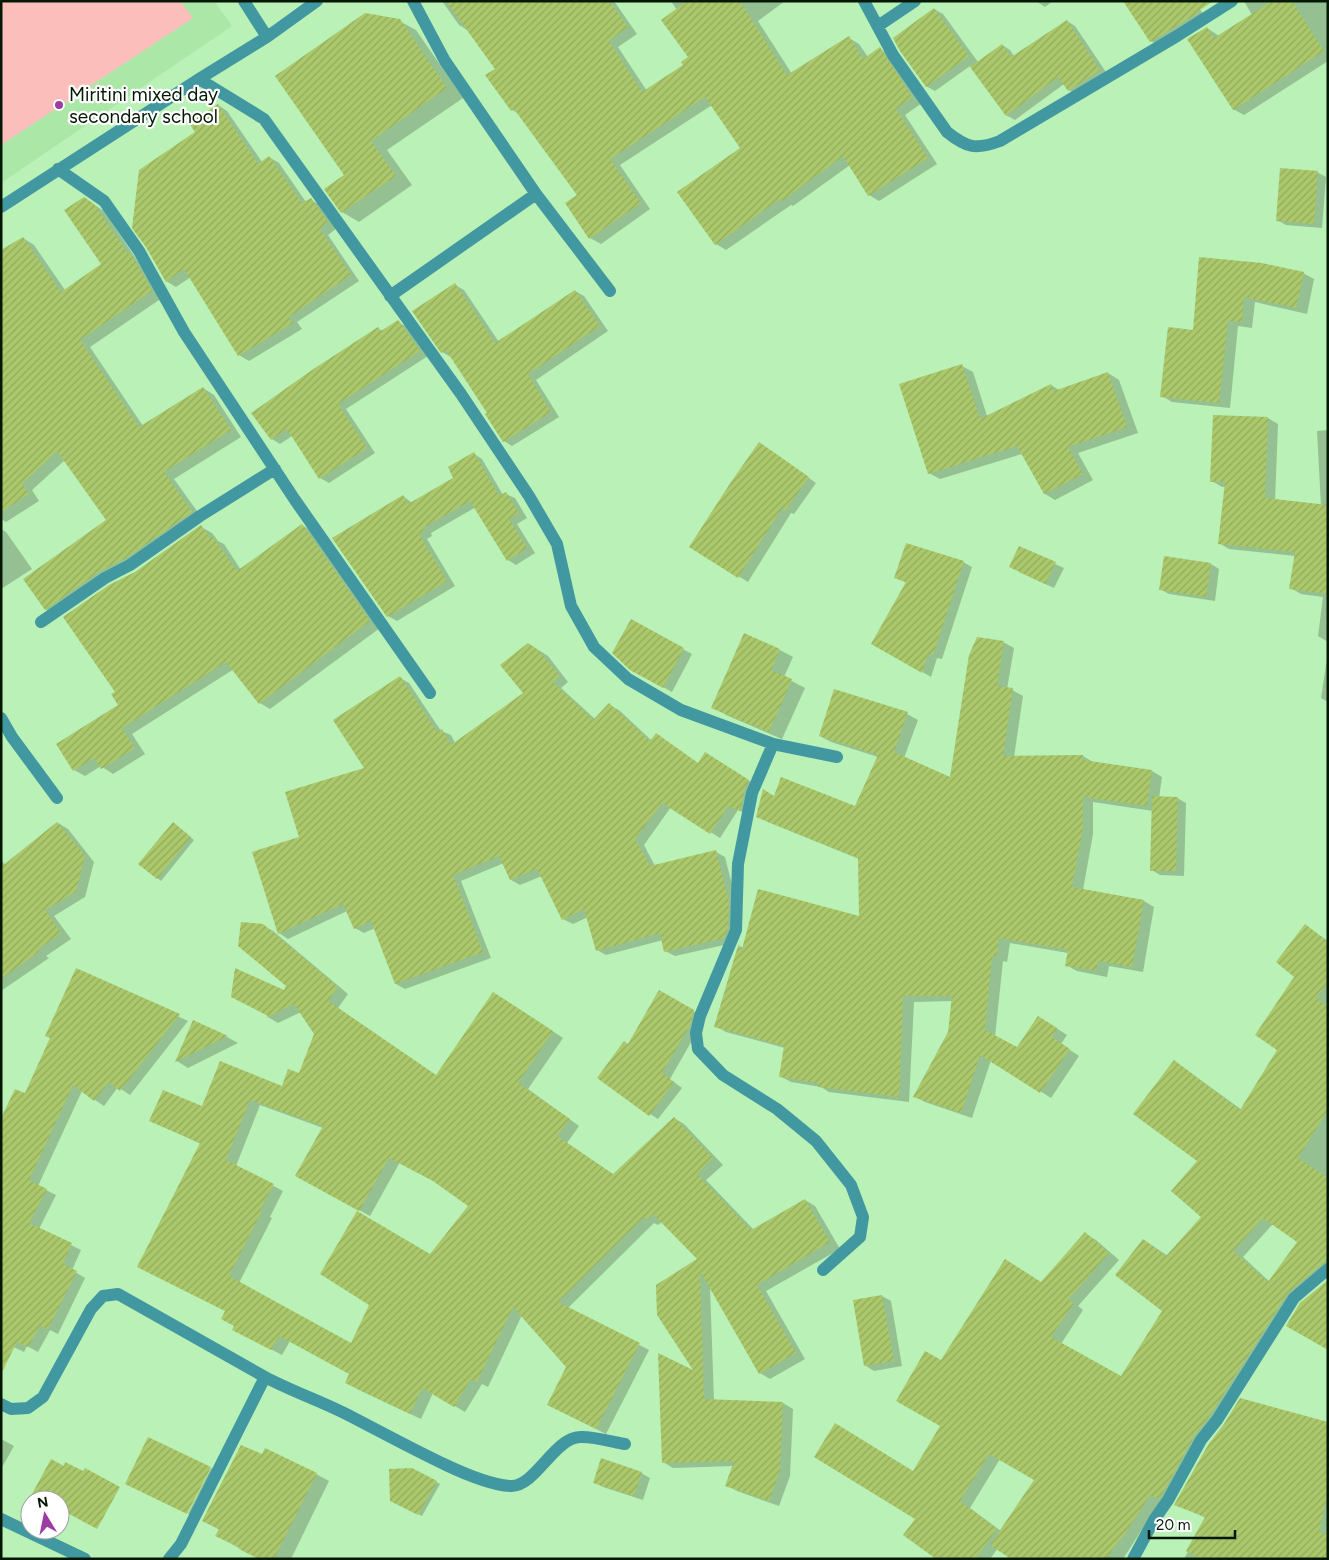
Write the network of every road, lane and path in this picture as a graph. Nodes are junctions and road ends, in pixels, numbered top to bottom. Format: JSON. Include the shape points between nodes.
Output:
{"nodes":[{"id":1,"x":244,"y":1,"type":"edge"},
{"id":2,"x":317,"y":1,"type":"edge"},
{"id":3,"x":413,"y":1,"type":"edge"},
{"id":4,"x":864,"y":1,"type":"edge"},
{"id":5,"x":915,"y":1,"type":"edge"},
{"id":6,"x":1224,"y":4,"type":"edge"},
{"id":7,"x":878,"y":26,"type":"junction"},
{"id":8,"x":267,"y":36,"type":"junction"},
{"id":9,"x":199,"y":78,"type":"junction"},
{"id":10,"x":58,"y":169,"type":"junction"},
{"id":11,"x":536,"y":194,"type":"junction"},
{"id":12,"x":1,"y":207,"type":"edge"},
{"id":13,"x":610,"y":291,"type":"dead end"},
{"id":14,"x":390,"y":296,"type":"junction"},
{"id":15,"x":275,"y":469,"type":"junction"},
{"id":16,"x":41,"y":622,"type":"dead end"},
{"id":17,"x":430,"y":694,"type":"dead end"},
{"id":18,"x":1,"y":718,"type":"edge"},
{"id":19,"x":773,"y":744,"type":"junction"},
{"id":20,"x":836,"y":757,"type":"dead end"},
{"id":21,"x":57,"y":798,"type":"dead end"},
{"id":22,"x":1328,"y":1269,"type":"edge"},
{"id":23,"x":823,"y":1270,"type":"dead end"},
{"id":24,"x":265,"y":1378,"type":"junction"},
{"id":25,"x":1,"y":1404,"type":"edge"},
{"id":26,"x":625,"y":1444,"type":"dead end"},
{"id":27,"x":1,"y":1519,"type":"edge"},
{"id":28,"x":85,"y":1559,"type":"edge"},
{"id":29,"x":169,"y":1559,"type":"edge"},
{"id":30,"x":1133,"y":1559,"type":"edge"}],
"edges":[{"from":1,"to":8,"type":"street"},
{"from":2,"to":8,"type":"street"},
{"from":3,"to":11,"type":"street","via":[[445,61]]},
{"from":4,"to":7,"type":"street"},
{"from":5,"to":7,"type":"street"},
{"from":6,"to":7,"type":"street","via":[[1000,141],[985,147],[971,147],[947,132],[893,55]]},
{"from":8,"to":9,"type":"street"},
{"from":9,"to":10,"type":"street"},
{"from":9,"to":14,"type":"street","via":[[264,119]]},
{"from":10,"to":12,"type":"street"},
{"from":10,"to":15,"type":"street","via":[[104,201],[139,252],[184,332]]},
{"from":11,"to":13,"type":"street"},
{"from":11,"to":14,"type":"street"},
{"from":14,"to":19,"type":"street","via":[[530,496],[557,544],[571,606],[594,647],[628,678],[681,710]]},
{"from":15,"to":16,"type":"street"},
{"from":15,"to":17,"type":"street"},
{"from":18,"to":21,"type":"street"},
{"from":19,"to":20,"type":"street"},
{"from":19,"to":23,"type":"street","via":[[752,793],[738,864],[736,930],[703,1007],[696,1033],[698,1049],[723,1075],[777,1109],[816,1141],[851,1185],[863,1217],[860,1237]]},
{"from":22,"to":30,"type":"street","via":[[1294,1298],[1201,1440]]},
{"from":24,"to":25,"type":"street","via":[[118,1294],[103,1296],[91,1309],[43,1397],[28,1408],[11,1409]]},
{"from":24,"to":26,"type":"street","via":[[323,1402],[470,1476],[512,1487],[523,1483],[558,1449],[579,1437]]},
{"from":24,"to":29,"type":"street","via":[[181,1544]]},
{"from":27,"to":28,"type":"street"}]}
